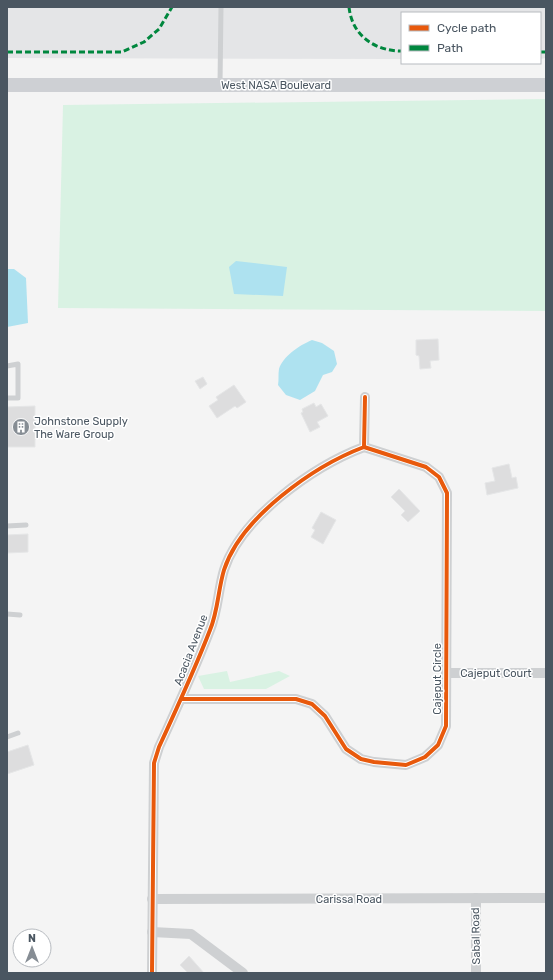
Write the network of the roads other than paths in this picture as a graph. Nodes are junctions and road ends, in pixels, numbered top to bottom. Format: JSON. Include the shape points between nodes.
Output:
{"nodes":[{"id":1,"x":221,"y":7,"type":"edge"},
{"id":2,"x":7,"y":85,"type":"edge"},
{"id":3,"x":220,"y":85,"type":"junction"},
{"id":4,"x":546,"y":85,"type":"edge"},
{"id":5,"x":7,"y":366,"type":"edge"},
{"id":6,"x":365,"y":397,"type":"dead end"},
{"id":7,"x":7,"y":398,"type":"edge"},
{"id":8,"x":364,"y":447,"type":"junction"},
{"id":9,"x":26,"y":525,"type":"dead end"},
{"id":10,"x":7,"y":526,"type":"edge"},
{"id":11,"x":7,"y":614,"type":"edge"},
{"id":12,"x":20,"y":614,"type":"dead end"},
{"id":13,"x":446,"y":673,"type":"junction"},
{"id":14,"x":546,"y":673,"type":"edge"},
{"id":15,"x":182,"y":699,"type":"junction"},
{"id":16,"x":18,"y":733,"type":"dead end"},
{"id":17,"x":7,"y":737,"type":"edge"},
{"id":18,"x":476,"y":898,"type":"junction"},
{"id":19,"x":546,"y":898,"type":"edge"},
{"id":20,"x":152,"y":899,"type":"junction"},
{"id":21,"x":152,"y":932,"type":"junction"},
{"id":22,"x":152,"y":973,"type":"edge"},
{"id":23,"x":243,"y":973,"type":"edge"},
{"id":24,"x":476,"y":973,"type":"edge"}],
"edges":[{"from":1,"to":3,"type":"lane"},
{"from":2,"to":3,"type":"main road","name":"West NASA Boulevard"},
{"from":3,"to":4,"type":"main road","name":"West NASA Boulevard"},
{"from":5,"to":7,"type":"lane","via":[[18,364],[18,398]]},
{"from":6,"to":8,"type":"street"},
{"from":8,"to":13,"type":"street","name":"Cajeput Circle","via":[[426,467],[439,477],[447,493]]},
{"from":8,"to":15,"type":"street","name":"Acacia Avenue","via":[[344,455],[289,490],[261,514],[238,543],[225,569],[211,628]]},
{"from":9,"to":10,"type":"lane"},
{"from":11,"to":12,"type":"lane"},
{"from":13,"to":14,"type":"street","name":"Cajeput Court"},
{"from":13,"to":15,"type":"street","name":"Cajeput Circle","via":[[446,726],[438,745],[425,758],[406,765],[361,759],[346,749],[325,716],[307,702],[296,699]]},
{"from":15,"to":20,"type":"street","name":"Acacia Avenue","via":[[154,763]]},
{"from":16,"to":17,"type":"lane"},
{"from":18,"to":19,"type":"street","name":"Carissa Road"},
{"from":18,"to":20,"type":"street","name":"Carissa Road"},
{"from":18,"to":24,"type":"street","name":"Sabal Road"},
{"from":20,"to":21,"type":"street","name":"Acacia Avenue"},
{"from":21,"to":22,"type":"street","name":"Acacia Avenue"},
{"from":21,"to":23,"type":"street","via":[[191,934]]}]}
